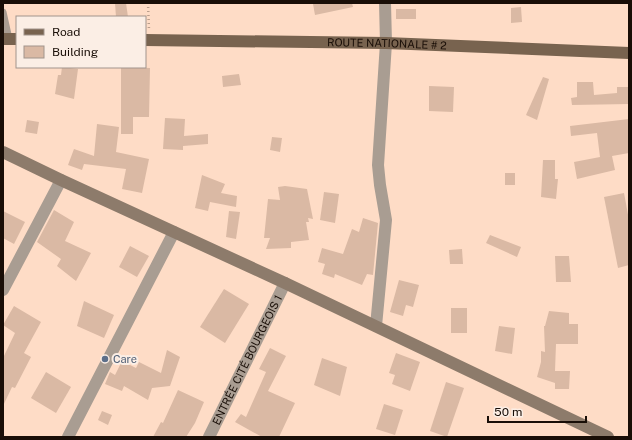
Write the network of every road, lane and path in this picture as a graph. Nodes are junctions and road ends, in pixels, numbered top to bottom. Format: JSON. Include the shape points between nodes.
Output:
{"nodes":[{"id":1,"x":148,"y":3,"type":"edge"},
{"id":2,"x":385,"y":3,"type":"edge"},
{"id":3,"x":3,"y":12,"type":"edge"},
{"id":4,"x":10,"y":39,"type":"edge"},
{"id":5,"x":148,"y":40,"type":"edge"},
{"id":6,"x":386,"y":43,"type":"junction"},
{"id":7,"x":629,"y":54,"type":"edge"},
{"id":8,"x":3,"y":152,"type":"edge"},
{"id":9,"x":61,"y":180,"type":"junction"},
{"id":10,"x":174,"y":232,"type":"junction"},
{"id":11,"x":286,"y":283,"type":"junction"},
{"id":12,"x":3,"y":290,"type":"edge"},
{"id":13,"x":376,"y":326,"type":"junction"},
{"id":14,"x":68,"y":437,"type":"edge"},
{"id":15,"x":209,"y":437,"type":"edge"},
{"id":16,"x":608,"y":437,"type":"edge"}],
"edges":[{"from":1,"to":5,"type":"path"},
{"from":2,"to":6,"type":"street"},
{"from":3,"to":4,"type":"lane"},
{"from":5,"to":6,"type":"main road","name":"ROUTE NATIONALE # 2"},
{"from":6,"to":7,"type":"main road","name":"ROUTE NATIONALE # 2"},
{"from":6,"to":13,"type":"street","via":[[378,165],[386,220]]},
{"from":8,"to":9,"type":"main road"},
{"from":9,"to":10,"type":"main road"},
{"from":9,"to":12,"type":"street"},
{"from":10,"to":11,"type":"main road"},
{"from":10,"to":14,"type":"street"},
{"from":11,"to":13,"type":"main road"},
{"from":11,"to":15,"type":"street","name":"ENTRÉE CITÉ BOURGEOIS 1"},
{"from":13,"to":16,"type":"main road"}]}
